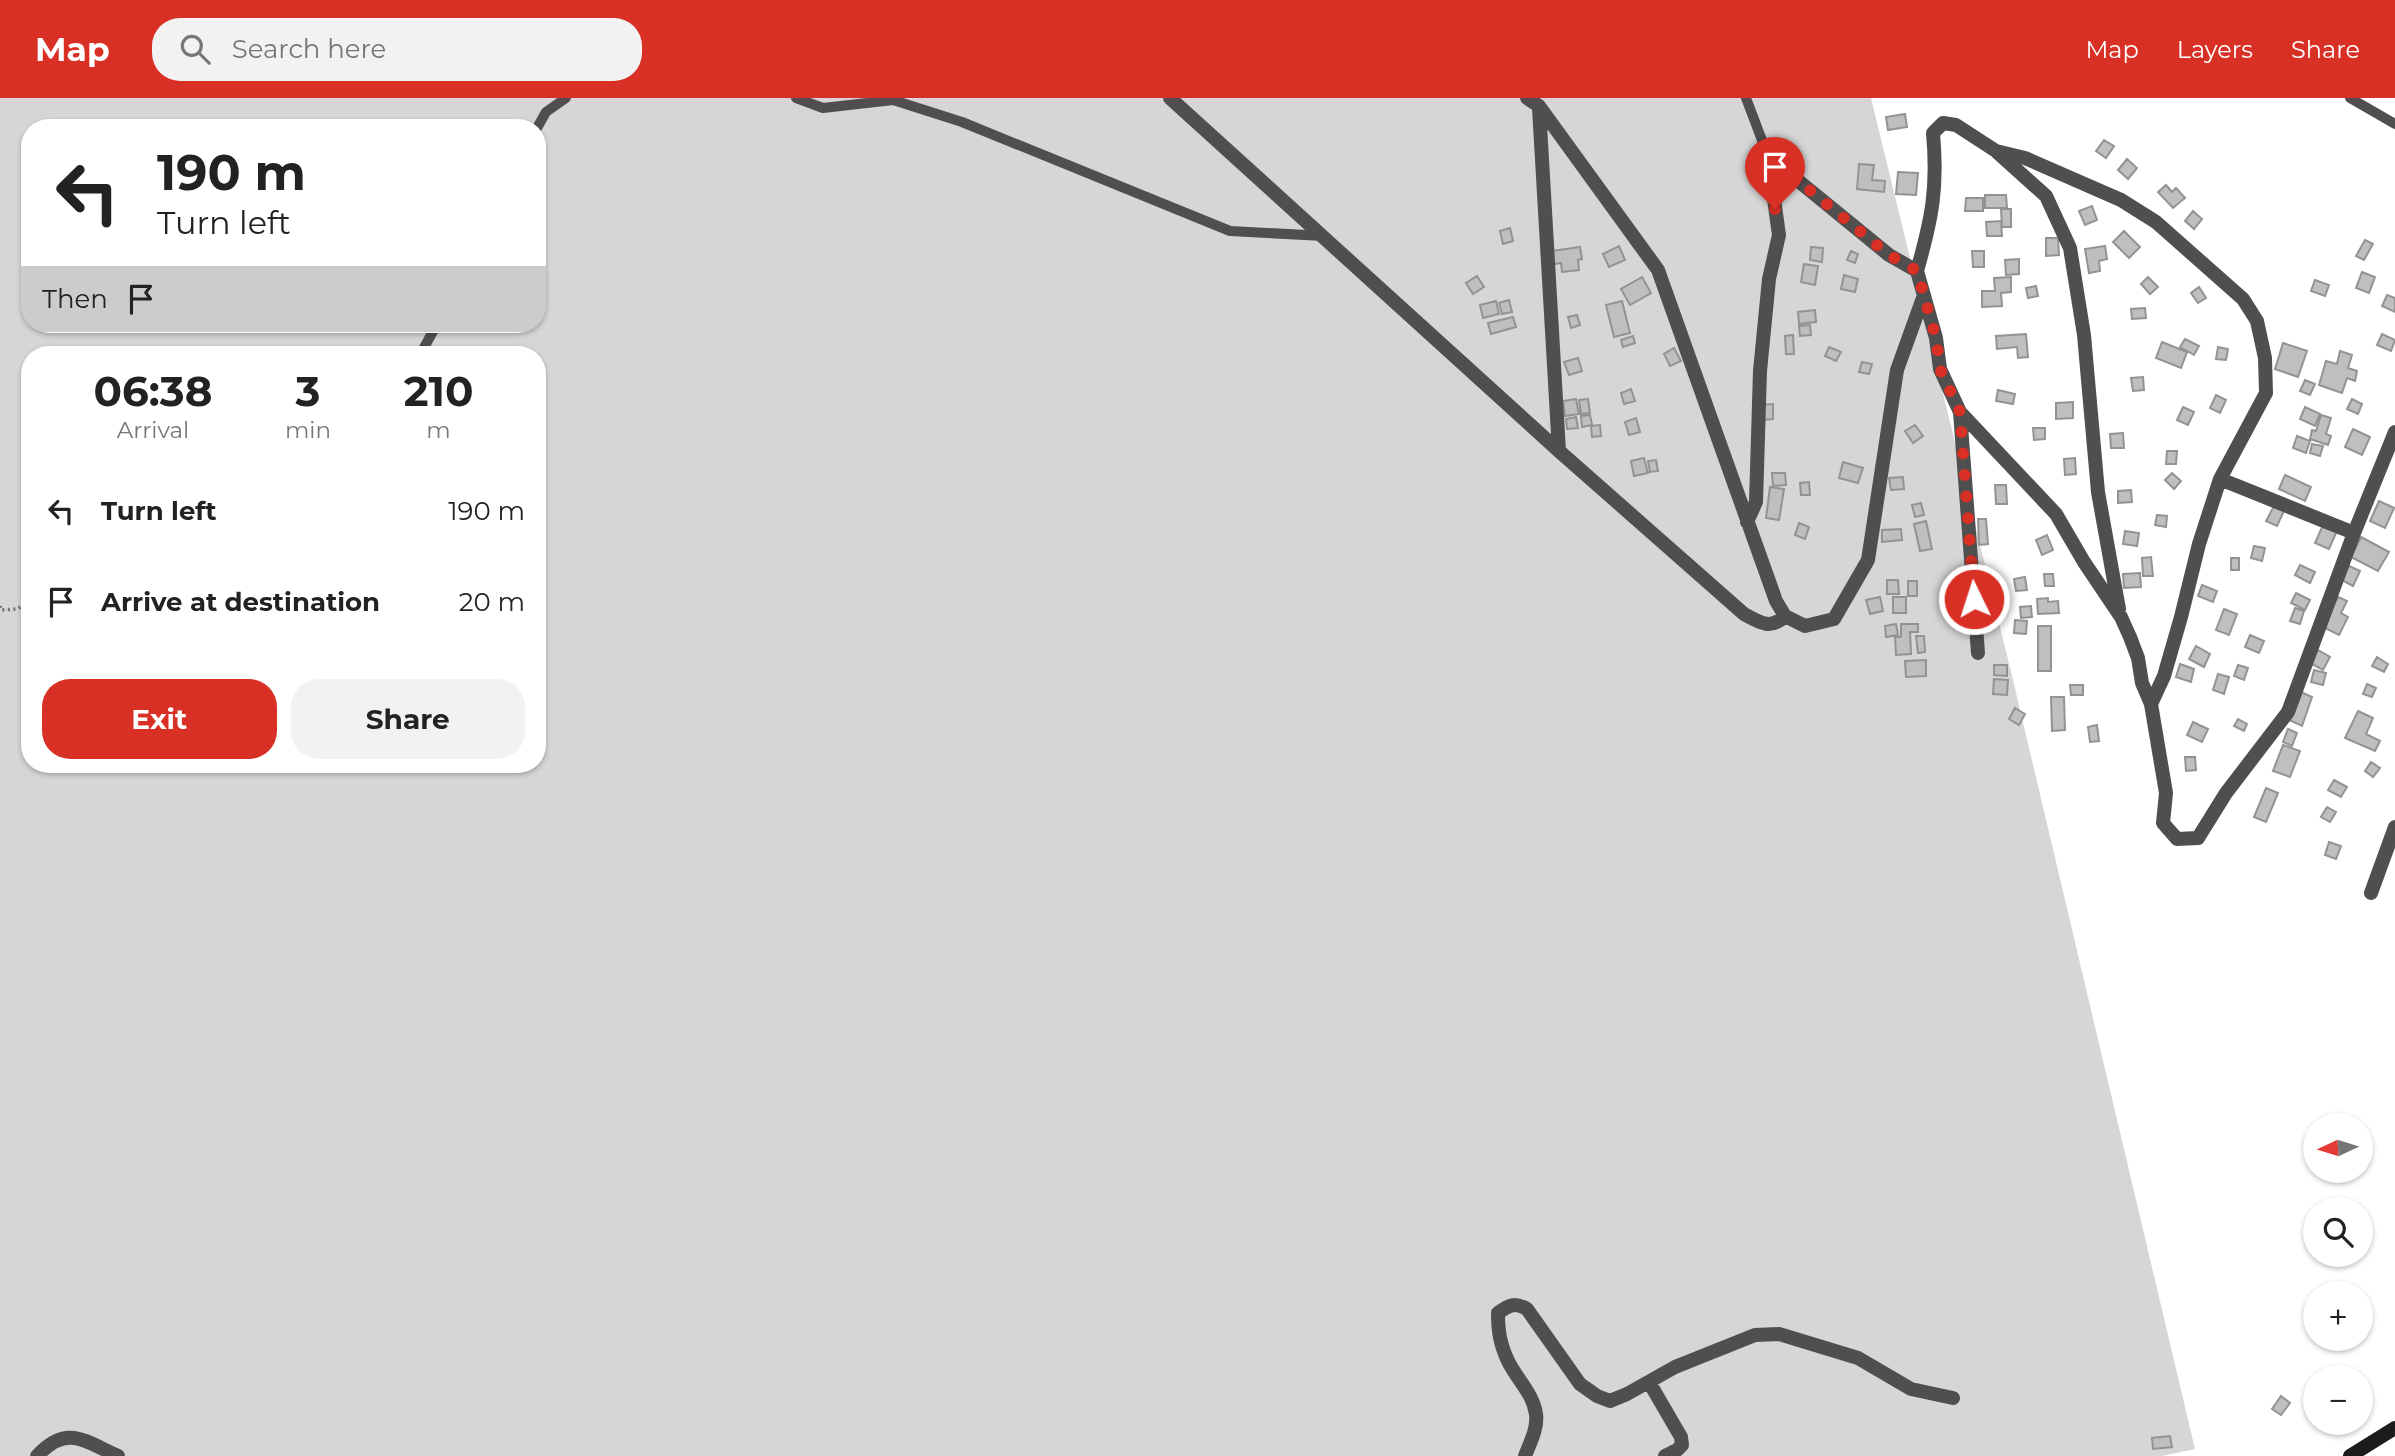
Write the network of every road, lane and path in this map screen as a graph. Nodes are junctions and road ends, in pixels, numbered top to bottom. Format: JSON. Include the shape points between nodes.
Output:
{"nodes":[{"id":1,"x":566,"y":98,"type":"edge"},
{"id":2,"x":796,"y":98,"type":"edge"},
{"id":3,"x":1170,"y":98,"type":"edge"},
{"id":4,"x":1746,"y":98,"type":"edge"},
{"id":5,"x":2350,"y":98,"type":"edge"},
{"id":6,"x":1533,"y":102,"type":"edge"},
{"id":7,"x":542,"y":119,"type":"edge"},
{"id":8,"x":2395,"y":124,"type":"edge"},
{"id":9,"x":1996,"y":151,"type":"junction"},
{"id":10,"x":1768,"y":156,"type":"junction"},
{"id":11,"x":1324,"y":236,"type":"junction"},
{"id":12,"x":1917,"y":271,"type":"junction"},
{"id":13,"x":1924,"y":295,"type":"junction"},
{"id":14,"x":1960,"y":412,"type":"junction"},
{"id":15,"x":2395,"y":432,"type":"edge"},
{"id":16,"x":1559,"y":451,"type":"junction"},
{"id":17,"x":2220,"y":479,"type":"junction"},
{"id":18,"x":1747,"y":522,"type":"junction"},
{"id":19,"x":2354,"y":533,"type":"junction"},
{"id":20,"x":0,"y":606,"type":"edge"},
{"id":21,"x":21,"y":607,"type":"edge"},
{"id":22,"x":1785,"y":616,"type":"junction"},
{"id":23,"x":2121,"y":617,"type":"junction"},
{"id":24,"x":1978,"y":653,"type":"dead end"},
{"id":25,"x":2151,"y":704,"type":"junction"},
{"id":26,"x":2395,"y":827,"type":"edge"},
{"id":27,"x":2371,"y":893,"type":"dead end"},
{"id":28,"x":1648,"y":1382,"type":"junction"},
{"id":29,"x":1953,"y":1398,"type":"dead end"},
{"id":30,"x":2395,"y":1428,"type":"edge"},
{"id":31,"x":37,"y":1456,"type":"edge"},
{"id":32,"x":118,"y":1456,"type":"edge"},
{"id":33,"x":1525,"y":1456,"type":"edge"},
{"id":34,"x":1665,"y":1456,"type":"edge"},
{"id":35,"x":2350,"y":1456,"type":"edge"}],
"edges":[{"from":1,"to":7,"type":"lane"},
{"from":2,"to":11,"type":"lane","via":[[823,107],[893,100],[962,122],[1230,230]]},
{"from":3,"to":11,"type":"street"},
{"from":4,"to":10,"type":"lane"},
{"from":5,"to":8,"type":"lane"},
{"from":6,"to":16,"type":"street"},
{"from":6,"to":18,"type":"street","via":[[1658,270]]},
{"from":9,"to":12,"type":"street","via":[[1956,125],[1942,123],[1933,133],[1932,219]]},
{"from":9,"to":17,"type":"street","via":[[2025,158],[2121,200],[2156,222],[2243,299],[2257,321],[2266,393]]},
{"from":9,"to":23,"type":"street","via":[[2046,196],[2070,248],[2084,335],[2098,492]]},
{"from":10,"to":12,"type":"street","via":[[1889,255]]},
{"from":10,"to":18,"type":"street","via":[[1779,235],[1769,279],[1760,371],[1756,502]]},
{"from":11,"to":16,"type":"street"},
{"from":12,"to":13,"type":"street"},
{"from":13,"to":14,"type":"street","via":[[1940,369]]},
{"from":13,"to":22,"type":"street","via":[[1897,370],[1868,560],[1834,619],[1805,626]]},
{"from":14,"to":23,"type":"street","via":[[2056,514]]},
{"from":14,"to":24,"type":"street"},
{"from":15,"to":19,"type":"street"},
{"from":16,"to":22,"type":"street","via":[[1744,614],[1763,625],[1778,624]]},
{"from":17,"to":19,"type":"street"},
{"from":17,"to":25,"type":"street","via":[[2164,676]]},
{"from":18,"to":22,"type":"street"},
{"from":19,"to":25,"type":"street","via":[[2288,712],[2198,838],[2177,839],[2163,823],[2166,793]]},
{"from":20,"to":21,"type":"path","via":[[1,610]]},
{"from":23,"to":25,"type":"street"},
{"from":26,"to":27,"type":"street"},
{"from":28,"to":29,"type":"street","via":[[1755,1335],[1779,1334],[1857,1358],[1911,1389]]},
{"from":28,"to":33,"type":"street","via":[[1610,1401],[1597,1396],[1580,1384],[1527,1309],[1518,1304],[1508,1306],[1498,1313],[1498,1335],[1536,1415]]},
{"from":28,"to":34,"type":"street","via":[[1681,1437],[1677,1450]]},
{"from":30,"to":35,"type":"main road"},
{"from":31,"to":32,"type":"street","via":[[62,1437],[73,1436]]}]}
